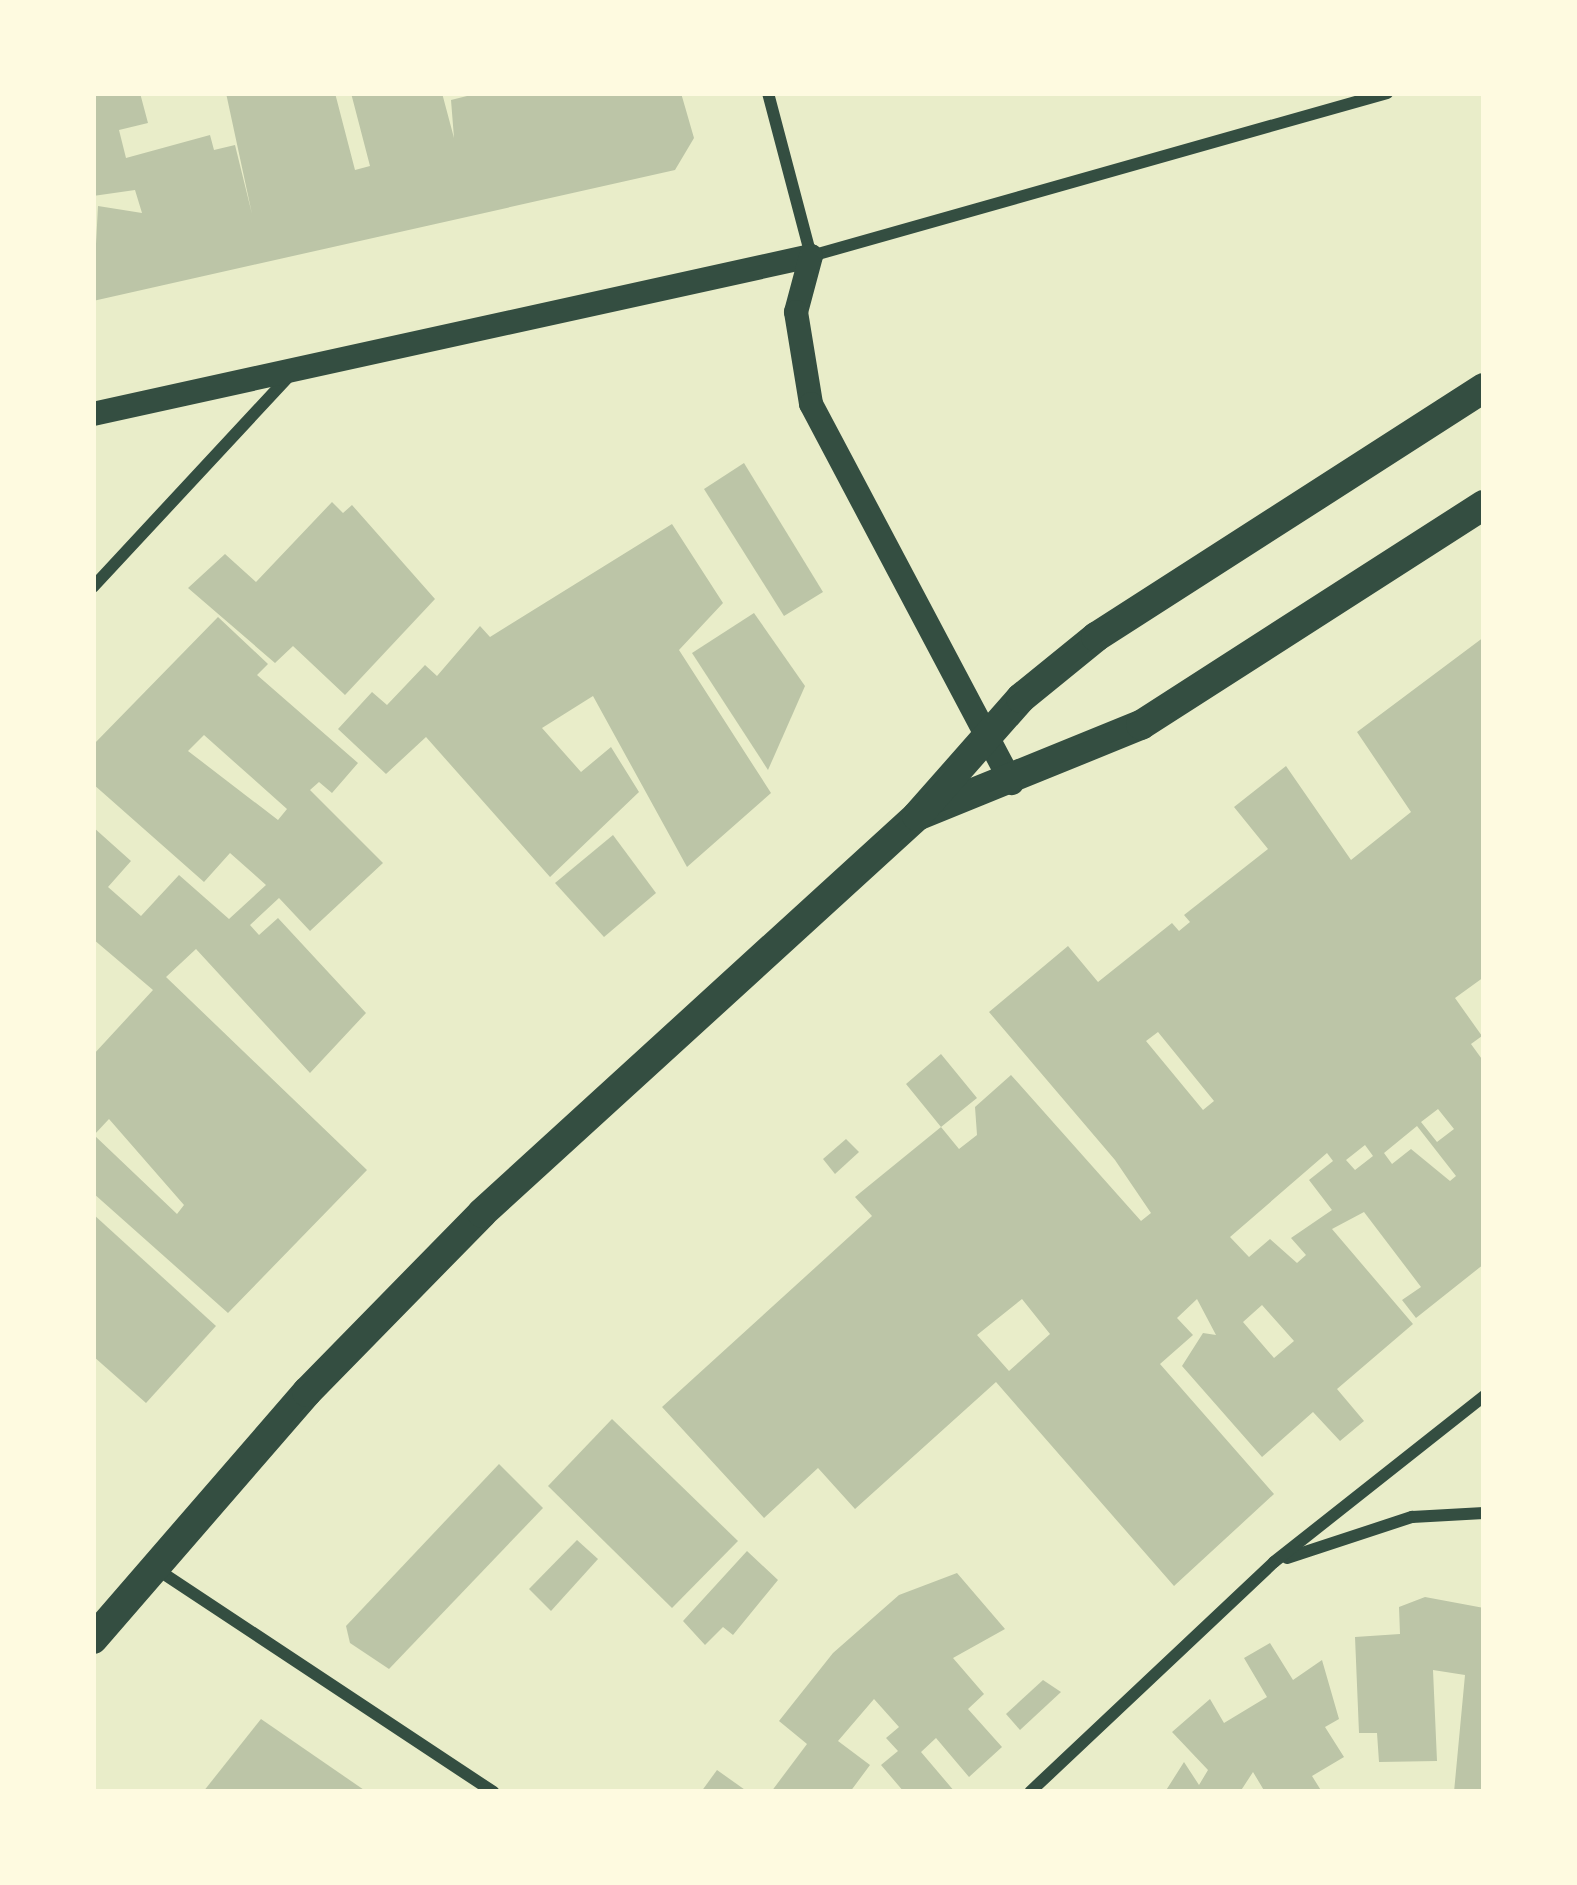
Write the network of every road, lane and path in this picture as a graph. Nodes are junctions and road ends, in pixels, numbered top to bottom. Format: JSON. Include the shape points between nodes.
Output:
{"nodes":[{"id":1,"x":768,"y":93,"type":"edge"},
{"id":2,"x":1387,"y":93,"type":"edge"},
{"id":3,"x":811,"y":256,"type":"junction"},
{"id":4,"x":293,"y":372,"type":"junction"},
{"id":5,"x":1484,"y":388,"type":"edge"},
{"id":6,"x":93,"y":414,"type":"edge"},
{"id":7,"x":1484,"y":505,"type":"edge"},
{"id":8,"x":93,"y":587,"type":"edge"},
{"id":9,"x":987,"y":737,"type":"junction"},
{"id":10,"x":1012,"y":783,"type":"junction"},
{"id":11,"x":917,"y":816,"type":"junction"},
{"id":12,"x":1484,"y":1396,"type":"edge"},
{"id":13,"x":1484,"y":1513,"type":"edge"},
{"id":14,"x":1274,"y":1562,"type":"junction"},
{"id":15,"x":152,"y":1565,"type":"junction"},
{"id":16,"x":93,"y":1640,"type":"edge"},
{"id":17,"x":494,"y":1792,"type":"edge"},
{"id":18,"x":1030,"y":1792,"type":"edge"}],
"edges":[{"from":1,"to":3,"type":"street"},
{"from":2,"to":3,"type":"street"},
{"from":3,"to":4,"type":"main road"},
{"from":3,"to":9,"type":"main road","via":[[796,312],[811,404]]},
{"from":4,"to":6,"type":"main road"},
{"from":4,"to":8,"type":"street"},
{"from":5,"to":9,"type":"main road","via":[[1096,638]]},
{"from":7,"to":10,"type":"main road","via":[[1141,725]]},
{"from":9,"to":10,"type":"main road"},
{"from":9,"to":11,"type":"main road"},
{"from":10,"to":11,"type":"main road"},
{"from":11,"to":15,"type":"main road","via":[[482,1213]]},
{"from":12,"to":14,"type":"street"},
{"from":13,"to":14,"type":"street","via":[[1412,1517]]},
{"from":14,"to":18,"type":"street"},
{"from":15,"to":16,"type":"main road"},
{"from":15,"to":17,"type":"street"}]}
